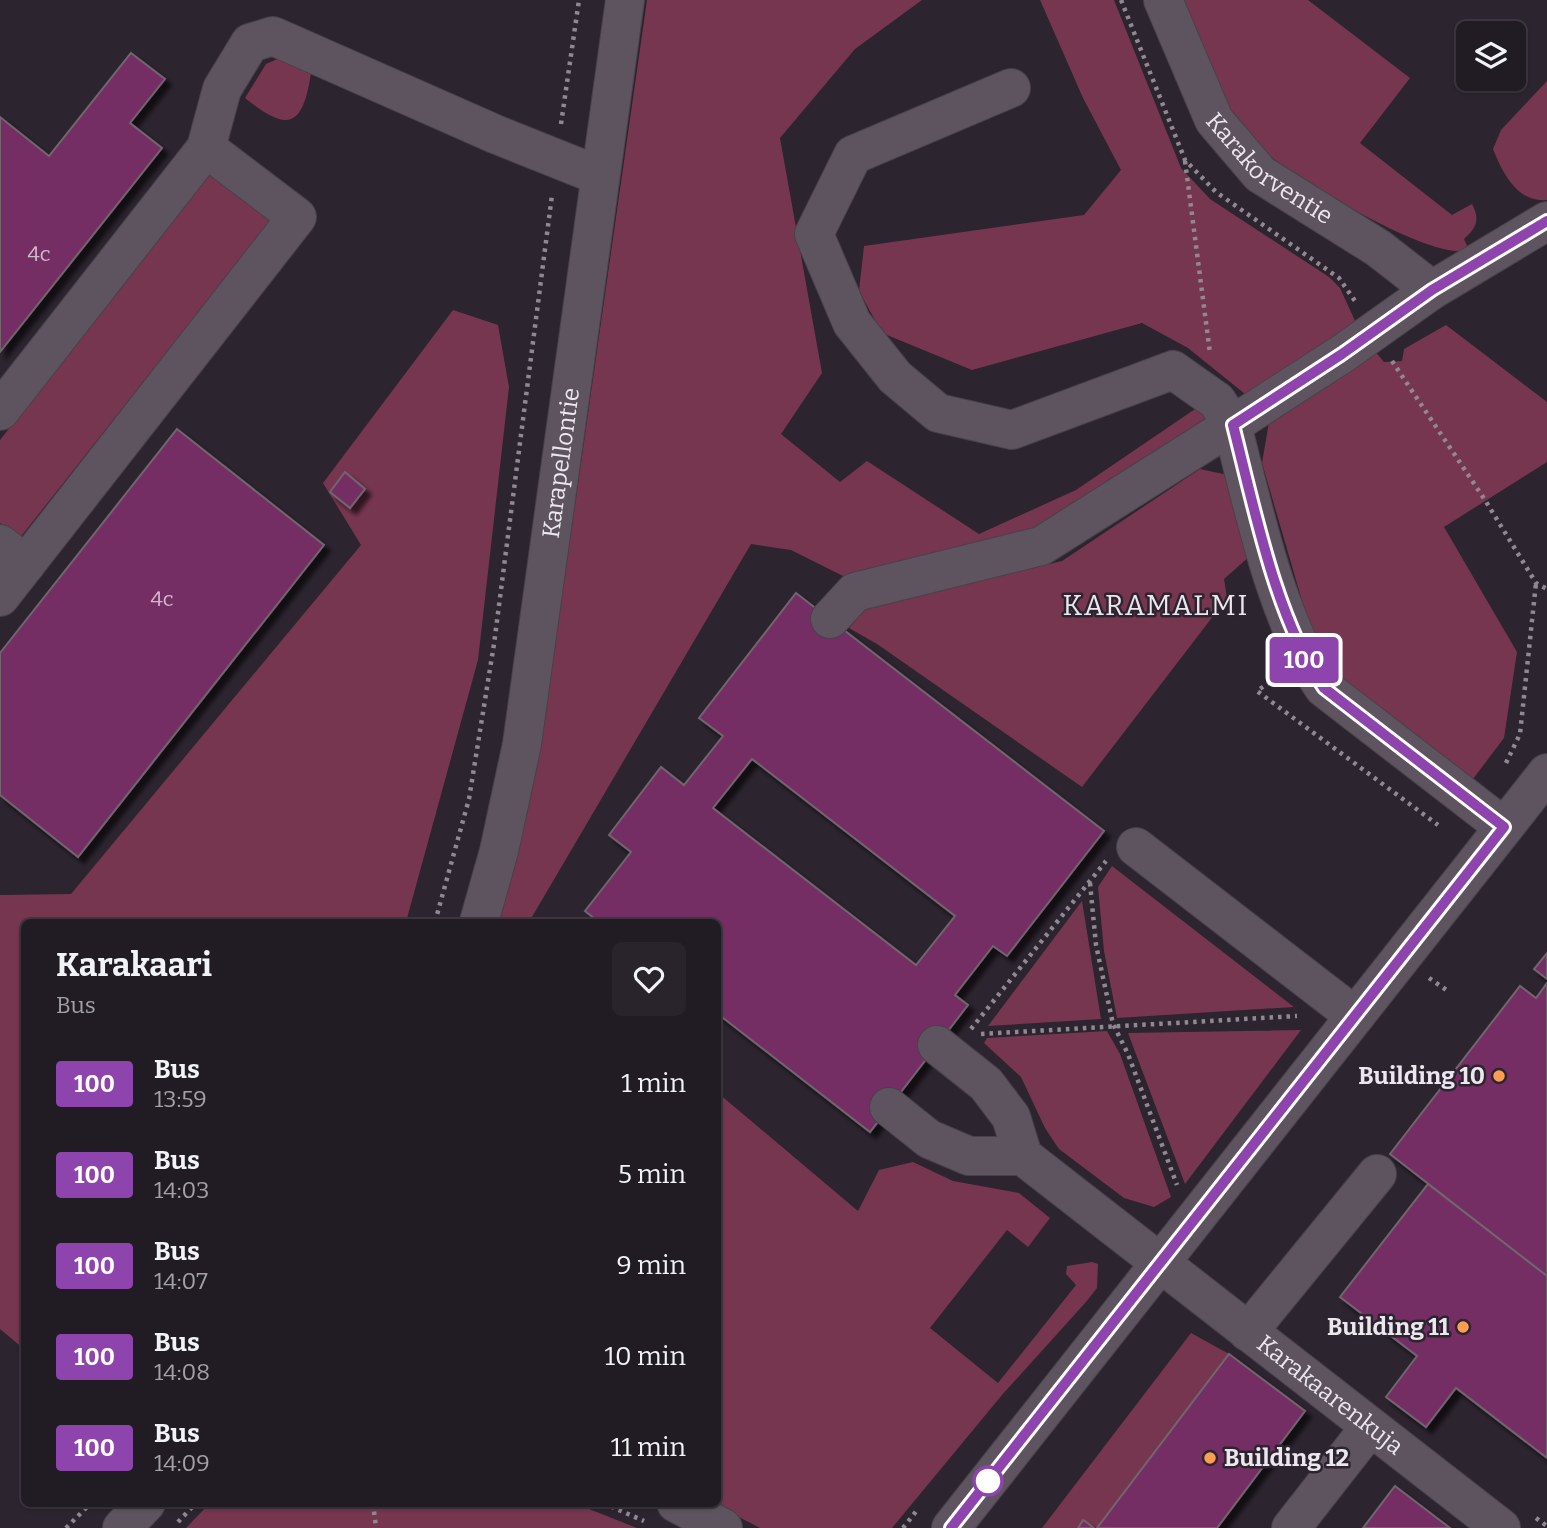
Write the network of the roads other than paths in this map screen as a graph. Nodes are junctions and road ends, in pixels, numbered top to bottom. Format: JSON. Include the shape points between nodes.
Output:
{"nodes":[{"id":1,"x":625,"y":0,"type":"edge"},
{"id":2,"x":1163,"y":0,"type":"edge"},
{"id":3,"x":1010,"y":88,"type":"dead end"},
{"id":4,"x":206,"y":148,"type":"junction"},
{"id":5,"x":600,"y":176,"type":"junction"},
{"id":6,"x":1547,"y":221,"type":"edge"},
{"id":7,"x":1432,"y":290,"type":"junction"},
{"id":8,"x":0,"y":411,"type":"edge"},
{"id":9,"x":1225,"y":413,"type":"junction"},
{"id":10,"x":13,"y":554,"type":"edge"},
{"id":11,"x":0,"y":597,"type":"edge"},
{"id":12,"x":830,"y":619,"type":"dead end"},
{"id":13,"x":1547,"y":773,"type":"edge"},
{"id":14,"x":1490,"y":817,"type":"junction"},
{"id":15,"x":1123,"y":852,"type":"road end"},
{"id":16,"x":480,"y":919,"type":"edge"},
{"id":17,"x":1355,"y":1016,"type":"junction"},
{"id":18,"x":937,"y":1045,"type":"dead end"},
{"id":19,"x":889,"y":1107,"type":"dead end"},
{"id":20,"x":1023,"y":1156,"type":"junction"},
{"id":21,"x":1377,"y":1174,"type":"dead end"},
{"id":22,"x":1158,"y":1263,"type":"junction"},
{"id":23,"x":1248,"y":1332,"type":"junction"},
{"id":24,"x":1370,"y":1427,"type":"junction"},
{"id":25,"x":142,"y":1507,"type":"edge"},
{"id":26,"x":661,"y":1513,"type":"edge"},
{"id":27,"x":122,"y":1528,"type":"edge"},
{"id":28,"x":723,"y":1528,"type":"edge"},
{"id":29,"x":951,"y":1528,"type":"edge"},
{"id":30,"x":1292,"y":1528,"type":"edge"},
{"id":31,"x":1501,"y":1528,"type":"edge"}],
"edges":[{"from":1,"to":5,"type":"street","name":"Karapellontie"},
{"from":2,"to":7,"type":"street","name":"Karakorventie","via":[[1214,120],[1261,174],[1378,248]]},
{"from":3,"to":9,"type":"street","via":[[853,155],[814,234],[852,323],[895,377],[938,414],[1012,430],[1173,370]]},
{"from":4,"to":5,"type":"street","via":[[222,89],[250,43],[273,36]]},
{"from":4,"to":8,"type":"street"},
{"from":4,"to":10,"type":"street","via":[[297,217]]},
{"from":5,"to":16,"type":"street","name":"Karapellontie","via":[[522,744]]},
{"from":6,"to":7,"type":"street"},
{"from":7,"to":9,"type":"street","via":[[1373,333]]},
{"from":9,"to":12,"type":"street","via":[[1041,546],[855,592]]},
{"from":9,"to":14,"type":"street","via":[[1303,659],[1324,688]]},
{"from":10,"to":11,"type":"street"},
{"from":13,"to":14,"type":"street"},
{"from":14,"to":17,"type":"street"},
{"from":15,"to":17,"type":"street"},
{"from":17,"to":22,"type":"street"},
{"from":18,"to":20,"type":"street","via":[[986,1084],[1011,1117]]},
{"from":19,"to":20,"type":"street","via":[[929,1139],[969,1156]]},
{"from":20,"to":22,"type":"street","name":"Karakaarenkuja"},
{"from":21,"to":23,"type":"street"},
{"from":22,"to":23,"type":"street","name":"Karakaarenkuja"},
{"from":22,"to":29,"type":"street"},
{"from":23,"to":24,"type":"street","name":"Karakaarenkuja"},
{"from":24,"to":30,"type":"street"},
{"from":24,"to":31,"type":"street","name":"Karakaarenkuja"},
{"from":25,"to":27,"type":"street"},
{"from":26,"to":28,"type":"street"}]}
